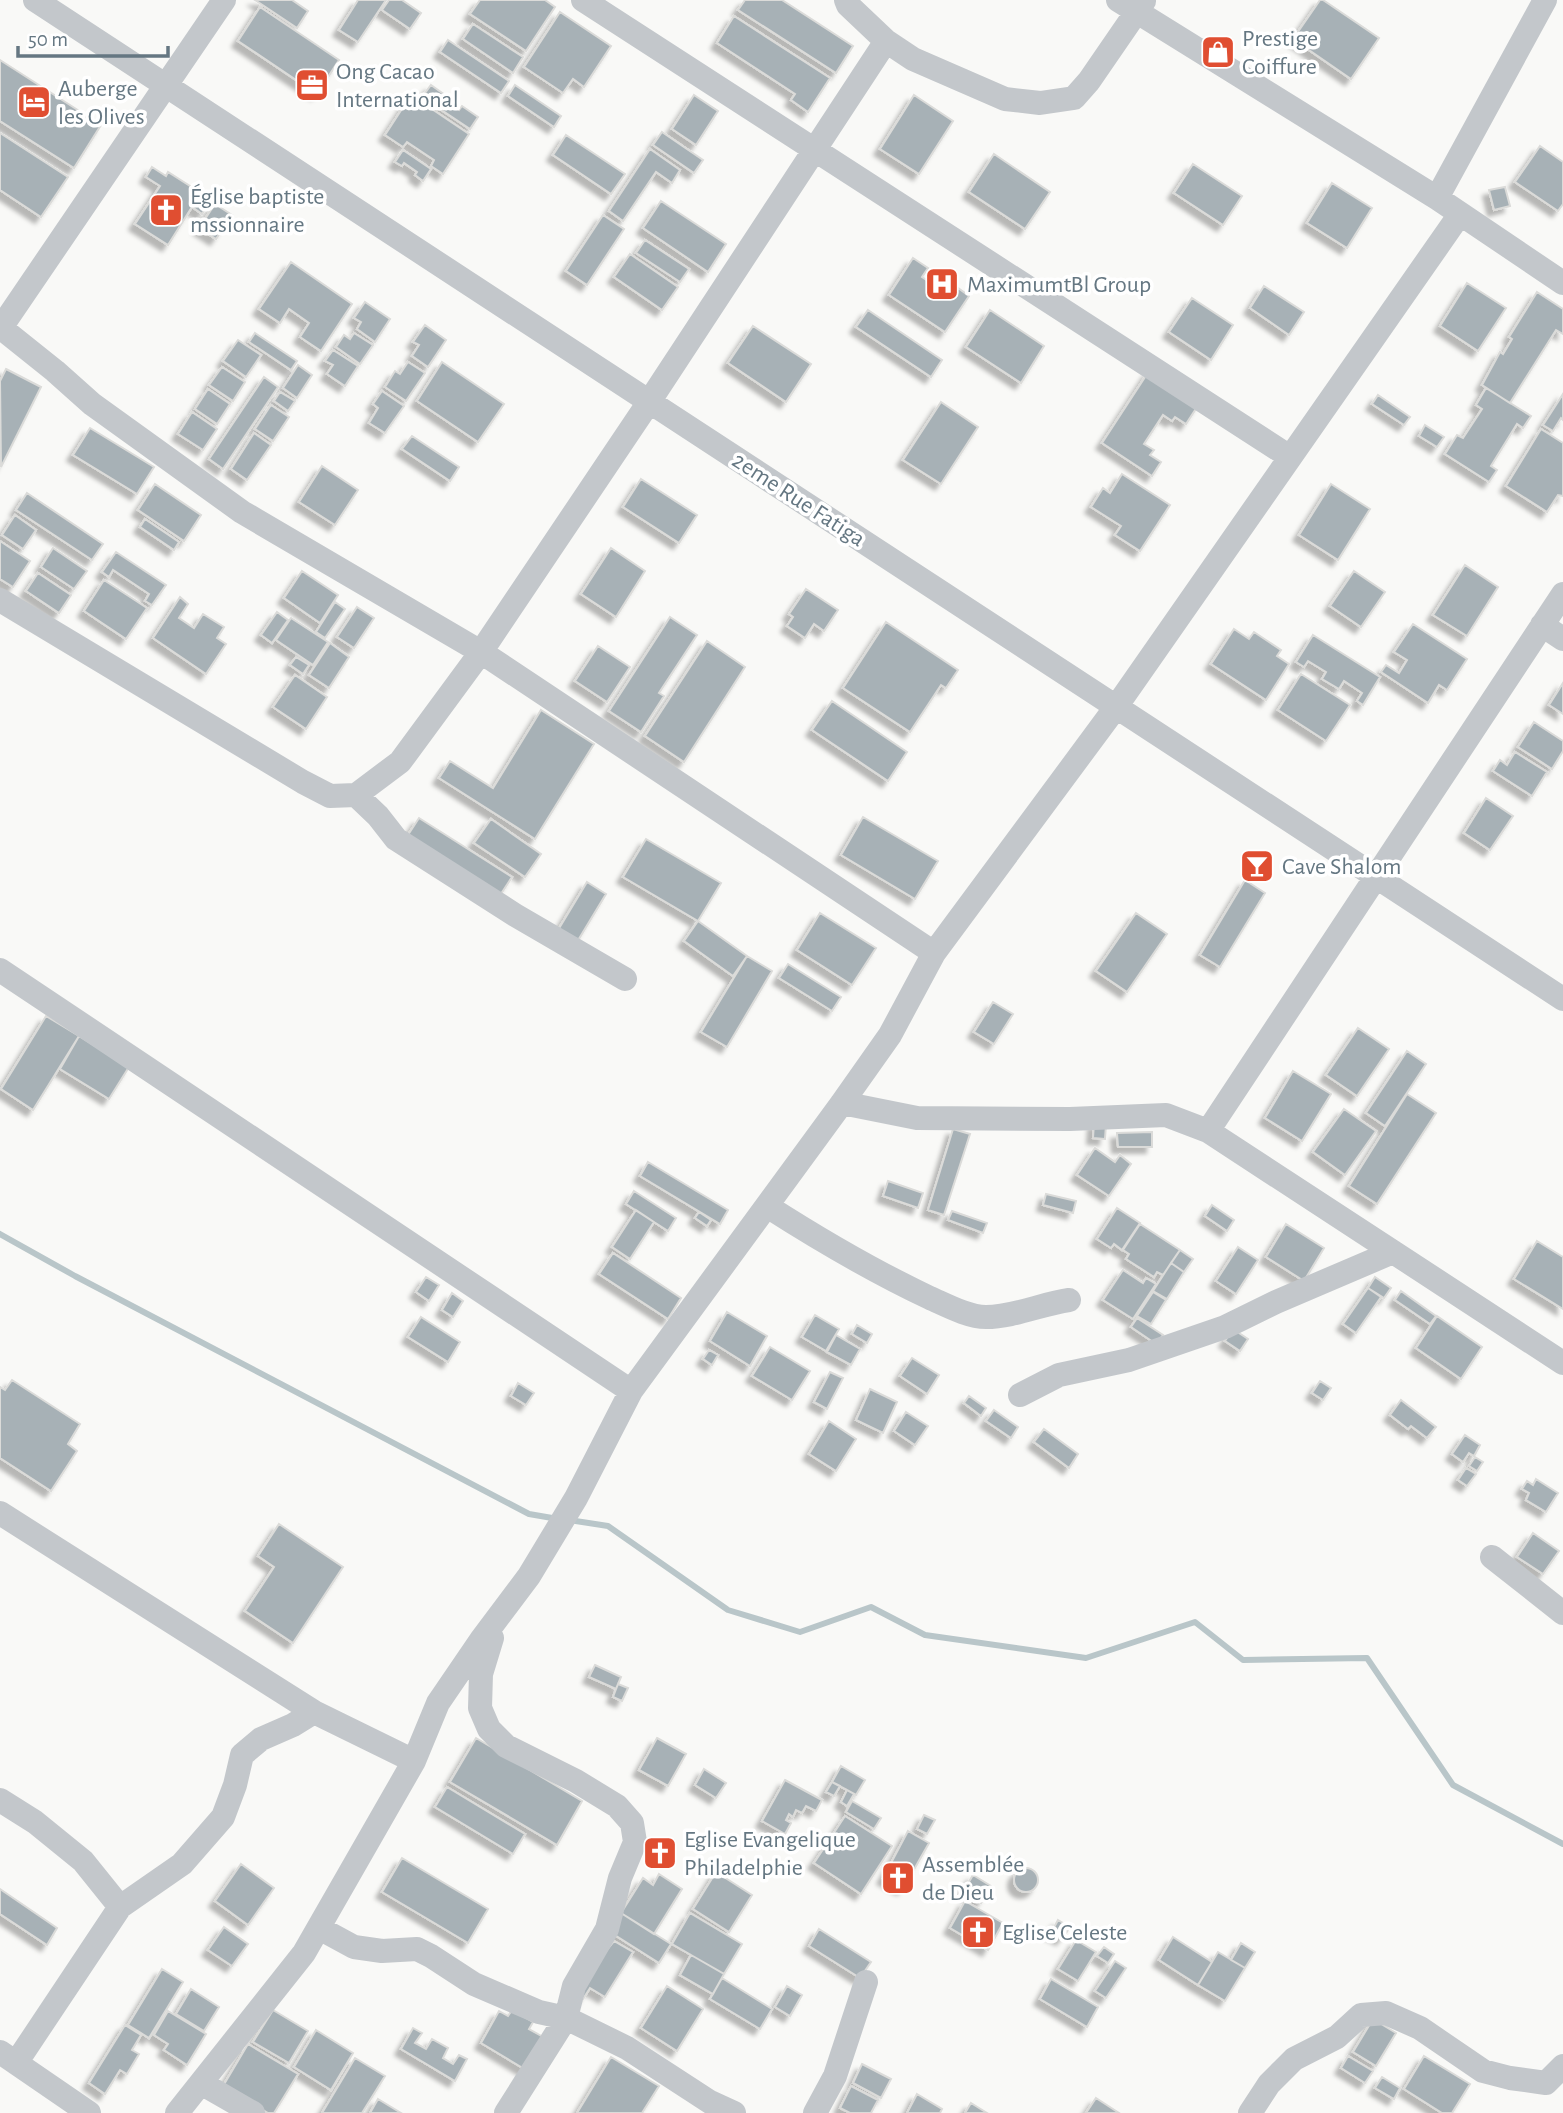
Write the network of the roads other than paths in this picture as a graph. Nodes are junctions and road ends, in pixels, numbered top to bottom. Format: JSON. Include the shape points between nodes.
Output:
{"nodes":[{"id":1,"x":34,"y":0,"type":"edge"},
{"id":2,"x":224,"y":0,"type":"edge"},
{"id":3,"x":583,"y":0,"type":"edge"},
{"id":4,"x":846,"y":0,"type":"edge"},
{"id":5,"x":1545,"y":0,"type":"edge"},
{"id":6,"x":1133,"y":4,"type":"edge"},
{"id":7,"x":886,"y":41,"type":"junction"},
{"id":8,"x":166,"y":86,"type":"junction"},
{"id":9,"x":814,"y":148,"type":"junction"},
{"id":10,"x":1437,"y":198,"type":"junction"},
{"id":11,"x":1460,"y":214,"type":"junction"},
{"id":12,"x":1563,"y":283,"type":"edge"},
{"id":13,"x":0,"y":328,"type":"edge"},
{"id":14,"x":649,"y":401,"type":"junction"},
{"id":15,"x":1290,"y":457,"type":"junction"},
{"id":16,"x":1563,"y":594,"type":"edge"},
{"id":17,"x":0,"y":600,"type":"edge"},
{"id":18,"x":1542,"y":625,"type":"junction"},
{"id":19,"x":1563,"y":639,"type":"edge"},
{"id":20,"x":481,"y":652,"type":"junction"},
{"id":21,"x":1116,"y":707,"type":"junction"},
{"id":22,"x":356,"y":795,"type":"junction"},
{"id":23,"x":1376,"y":877,"type":"junction"},
{"id":24,"x":934,"y":953,"type":"junction"},
{"id":25,"x":0,"y":970,"type":"edge"},
{"id":26,"x":625,"y":979,"type":"dead end"},
{"id":27,"x":1563,"y":999,"type":"edge"},
{"id":28,"x":842,"y":1103,"type":"junction"},
{"id":29,"x":1208,"y":1131,"type":"junction"},
{"id":30,"x":767,"y":1206,"type":"junction"},
{"id":31,"x":1393,"y":1252,"type":"junction"},
{"id":32,"x":1069,"y":1300,"type":"dead end"},
{"id":33,"x":1563,"y":1363,"type":"edge"},
{"id":34,"x":631,"y":1391,"type":"junction"},
{"id":35,"x":1020,"y":1395,"type":"dead end"},
{"id":36,"x":0,"y":1513,"type":"edge"},
{"id":37,"x":1492,"y":1558,"type":"dead end"},
{"id":38,"x":506,"y":1607,"type":"junction"},
{"id":39,"x":1563,"y":1613,"type":"edge"},
{"id":40,"x":314,"y":1712,"type":"junction"},
{"id":41,"x":414,"y":1761,"type":"junction"},
{"id":42,"x":0,"y":1800,"type":"edge"},
{"id":43,"x":120,"y":1907,"type":"junction"},
{"id":44,"x":318,"y":1928,"type":"junction"},
{"id":45,"x":866,"y":1982,"type":"dead end"},
{"id":46,"x":566,"y":2018,"type":"junction"},
{"id":47,"x":8,"y":2058,"type":"edge"},
{"id":48,"x":1563,"y":2066,"type":"edge"},
{"id":49,"x":201,"y":2083,"type":"junction"},
{"id":50,"x":89,"y":2113,"type":"edge"},
{"id":51,"x":177,"y":2113,"type":"edge"},
{"id":52,"x":253,"y":2113,"type":"edge"},
{"id":53,"x":506,"y":2113,"type":"edge"},
{"id":54,"x":734,"y":2113,"type":"edge"},
{"id":55,"x":816,"y":2113,"type":"edge"},
{"id":56,"x":1251,"y":2113,"type":"edge"}],
"edges":[{"from":1,"to":8,"type":"street","name":"2eme Rue Fatiga"},
{"from":2,"to":8,"type":"street"},
{"from":3,"to":9,"type":"street"},
{"from":4,"to":7,"type":"street"},
{"from":5,"to":10,"type":"street"},
{"from":6,"to":7,"type":"street","via":[[1089,81],[1074,98],[1040,103],[1006,99],[913,59]]},
{"from":6,"to":10,"type":"street"},
{"from":7,"to":9,"type":"street"},
{"from":8,"to":13,"type":"street"},
{"from":8,"to":14,"type":"street","name":"2eme Rue Fatiga"},
{"from":9,"to":14,"type":"street"},
{"from":9,"to":15,"type":"street"},
{"from":10,"to":11,"type":"street"},
{"from":11,"to":12,"type":"street"},
{"from":11,"to":15,"type":"street"},
{"from":13,"to":20,"type":"street","via":[[92,404],[242,512]]},
{"from":14,"to":20,"type":"street"},
{"from":14,"to":21,"type":"street","name":"2eme Rue Fatiga"},
{"from":15,"to":21,"type":"street"},
{"from":16,"to":18,"type":"street"},
{"from":17,"to":22,"type":"street","via":[[330,796]]},
{"from":18,"to":19,"type":"street"},
{"from":18,"to":23,"type":"street"},
{"from":20,"to":22,"type":"street","via":[[400,762]]},
{"from":20,"to":24,"type":"street"},
{"from":21,"to":23,"type":"street","name":"2eme Rue Fatiga"},
{"from":21,"to":24,"type":"street"},
{"from":22,"to":26,"type":"street","via":[[396,839]]},
{"from":23,"to":27,"type":"street","name":"2eme Rue Fatiga"},
{"from":23,"to":29,"type":"street"},
{"from":24,"to":28,"type":"street","via":[[890,1035]]},
{"from":25,"to":34,"type":"street"},
{"from":28,"to":29,"type":"street","via":[[917,1118],[1166,1115]]},
{"from":28,"to":30,"type":"street"},
{"from":29,"to":31,"type":"street"},
{"from":30,"to":32,"type":"street","via":[[885,1277],[982,1318]]},
{"from":30,"to":34,"type":"street"},
{"from":31,"to":33,"type":"street"},
{"from":31,"to":35,"type":"street","via":[[1225,1327],[1129,1360],[1059,1376]]},
{"from":34,"to":38,"type":"street","via":[[576,1498]]},
{"from":36,"to":40,"type":"street"},
{"from":37,"to":39,"type":"street"},
{"from":38,"to":41,"type":"street","via":[[438,1703]]},
{"from":38,"to":46,"type":"street","via":[[481,1674],[480,1708],[489,1729],[506,1746],[617,1806],[632,1823],[635,1842],[607,1929],[573,1986]]},
{"from":40,"to":41,"type":"street"},
{"from":40,"to":43,"type":"street","via":[[261,1739],[242,1755],[223,1817],[182,1864]]},
{"from":41,"to":44,"type":"street"},
{"from":42,"to":43,"type":"street","via":[[83,1861]]},
{"from":43,"to":47,"type":"street"},
{"from":44,"to":46,"type":"street","via":[[354,1947],[417,1949],[474,1984],[539,2012]]},
{"from":44,"to":49,"type":"street","via":[[304,1953]]},
{"from":45,"to":55,"type":"street","via":[[835,2076]]},
{"from":46,"to":53,"type":"street"},
{"from":46,"to":54,"type":"street","via":[[627,2048]]},
{"from":47,"to":50,"type":"street"},
{"from":48,"to":56,"type":"street","via":[[1546,2082],[1510,2078],[1483,2071],[1386,2013],[1361,2015],[1337,2037],[1294,2059],[1269,2084]]},
{"from":49,"to":51,"type":"street"},
{"from":49,"to":52,"type":"street"}]}
